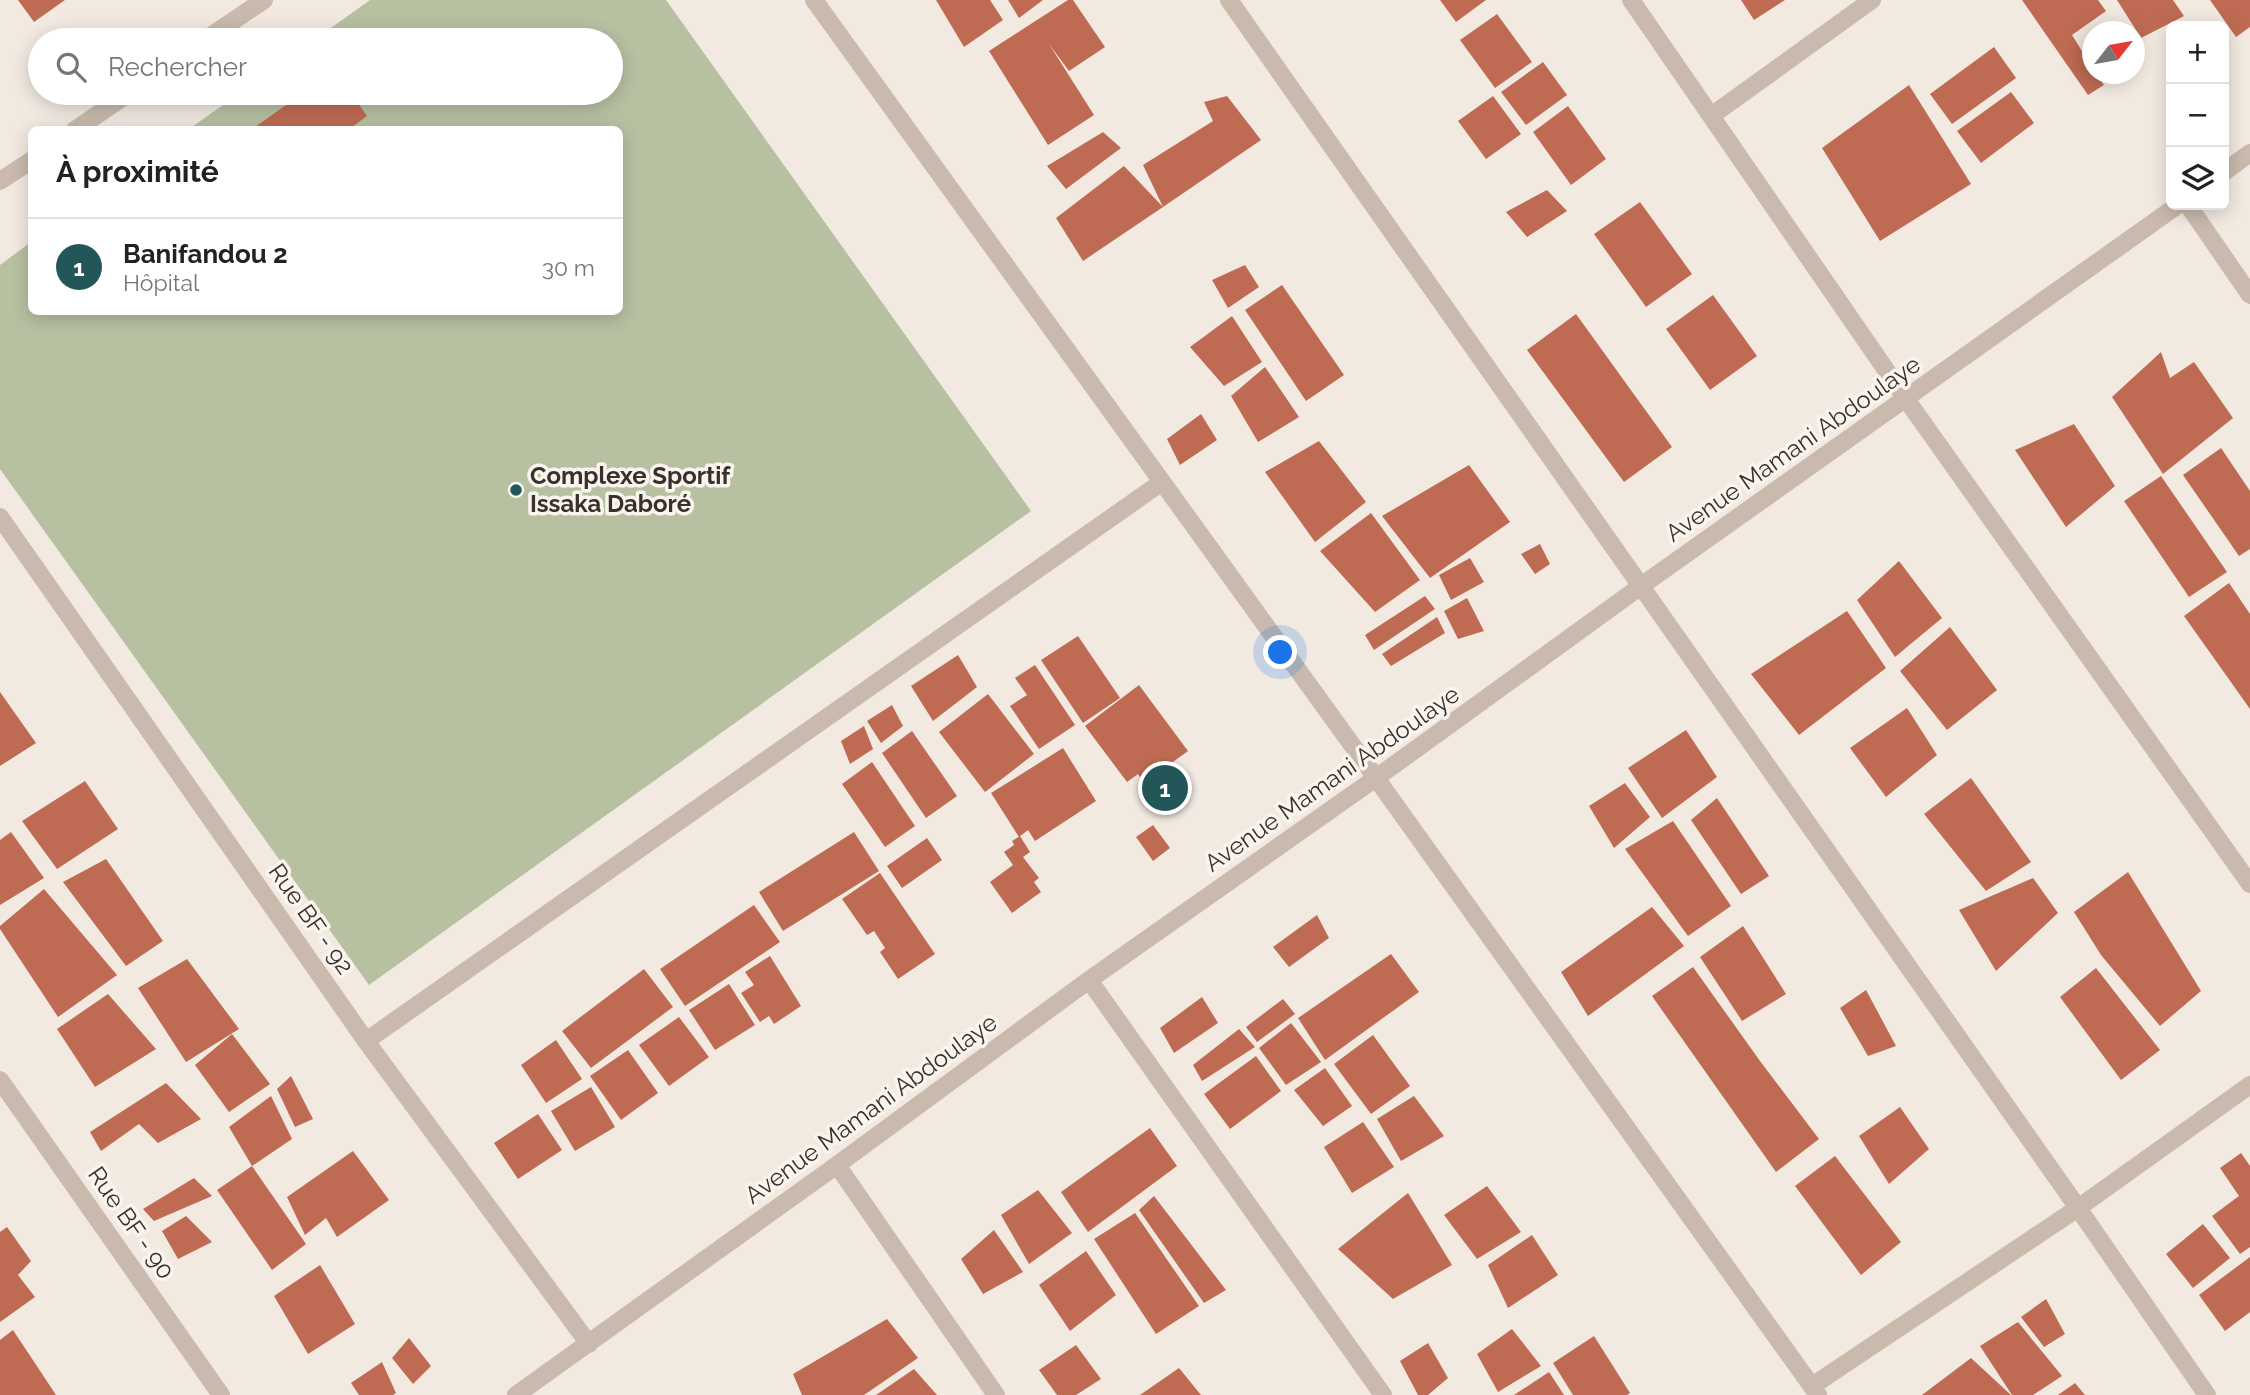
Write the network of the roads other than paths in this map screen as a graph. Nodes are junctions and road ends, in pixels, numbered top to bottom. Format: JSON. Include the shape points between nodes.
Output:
{"nodes":[{"id":1,"x":264,"y":0,"type":"edge"},
{"id":2,"x":814,"y":0,"type":"edge"},
{"id":3,"x":1229,"y":0,"type":"edge"},
{"id":4,"x":1630,"y":0,"type":"edge"},
{"id":5,"x":1872,"y":0,"type":"edge"},
{"id":6,"x":223,"y":28,"type":"edge"},
{"id":7,"x":111,"y":105,"type":"edge"},
{"id":8,"x":1711,"y":116,"type":"junction"},
{"id":9,"x":81,"y":126,"type":"edge"},
{"id":10,"x":2250,"y":153,"type":"edge"},
{"id":11,"x":28,"y":163,"type":"edge"},
{"id":12,"x":2229,"y":168,"type":"edge"},
{"id":13,"x":0,"y":181,"type":"edge"},
{"id":14,"x":2171,"y":210,"type":"edge"},
{"id":15,"x":2191,"y":210,"type":"edge"},
{"id":16,"x":2250,"y":295,"type":"edge"},
{"id":17,"x":1906,"y":399,"type":"junction"},
{"id":18,"x":1162,"y":482,"type":"junction"},
{"id":19,"x":0,"y":517,"type":"edge"},
{"id":20,"x":1641,"y":586,"type":"junction"},
{"id":21,"x":1376,"y":778,"type":"junction"},
{"id":22,"x":2250,"y":884,"type":"edge"},
{"id":23,"x":1089,"y":980,"type":"junction"},
{"id":24,"x":366,"y":1041,"type":"junction"},
{"id":25,"x":0,"y":1080,"type":"edge"},
{"id":26,"x":2250,"y":1084,"type":"edge"},
{"id":27,"x":837,"y":1165,"type":"junction"},
{"id":28,"x":2078,"y":1208,"type":"junction"},
{"id":29,"x":589,"y":1344,"type":"junction"},
{"id":30,"x":1815,"y":1391,"type":"edge"},
{"id":31,"x":221,"y":1395,"type":"edge"},
{"id":32,"x":516,"y":1395,"type":"edge"},
{"id":33,"x":996,"y":1395,"type":"edge"},
{"id":34,"x":1383,"y":1395,"type":"edge"},
{"id":35,"x":2207,"y":1395,"type":"edge"}],
"edges":[{"from":1,"to":6,"type":"street"},
{"from":2,"to":18,"type":"street"},
{"from":3,"to":20,"type":"street"},
{"from":4,"to":8,"type":"street"},
{"from":5,"to":8,"type":"street"},
{"from":7,"to":9,"type":"street"},
{"from":8,"to":17,"type":"street"},
{"from":10,"to":12,"type":"street"},
{"from":11,"to":13,"type":"street"},
{"from":14,"to":17,"type":"street","name":"Avenue Mamani Abdoulaye"},
{"from":15,"to":16,"type":"street"},
{"from":17,"to":20,"type":"street","name":"Avenue Mamani Abdoulaye"},
{"from":17,"to":22,"type":"street"},
{"from":18,"to":21,"type":"street"},
{"from":18,"to":24,"type":"street"},
{"from":19,"to":24,"type":"street","name":"Rue BF - 92"},
{"from":20,"to":21,"type":"street","name":"Avenue Mamani Abdoulaye"},
{"from":20,"to":28,"type":"street"},
{"from":21,"to":23,"type":"street","name":"Avenue Mamani Abdoulaye"},
{"from":21,"to":30,"type":"street"},
{"from":23,"to":27,"type":"street","name":"Avenue Mamani Abdoulaye"},
{"from":23,"to":34,"type":"street"},
{"from":24,"to":29,"type":"street","name":"Rue BF - 92"},
{"from":25,"to":31,"type":"street","name":"Rue BF - 90"},
{"from":26,"to":28,"type":"street"},
{"from":27,"to":29,"type":"street","name":"Avenue Mamani Abdoulaye"},
{"from":27,"to":33,"type":"street"},
{"from":28,"to":30,"type":"street"},
{"from":28,"to":35,"type":"street"},
{"from":29,"to":32,"type":"street","name":"Avenue Mamani Abdoulaye"}]}
